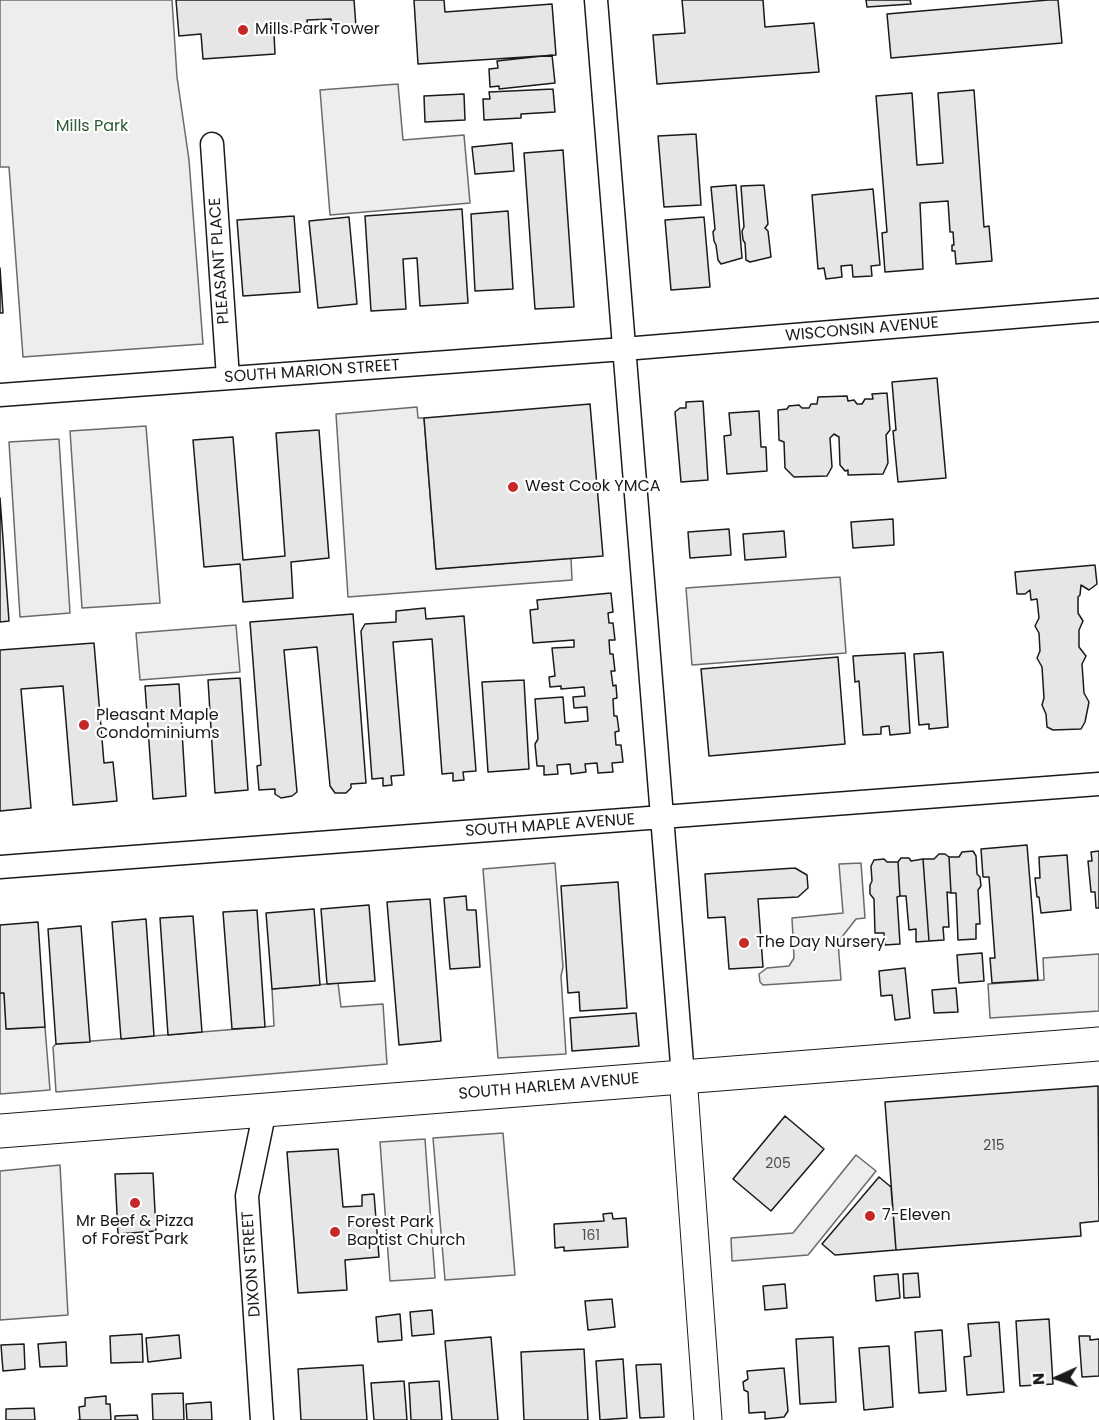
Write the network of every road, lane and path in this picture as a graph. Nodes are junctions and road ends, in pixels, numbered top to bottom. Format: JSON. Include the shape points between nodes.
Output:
{"nodes":[{"id":1,"x":596,"y":0,"type":"edge"},
{"id":2,"x":212,"y":144,"type":"dead end"},
{"id":3,"x":1099,"y":310,"type":"edge"},
{"id":4,"x":624,"y":349,"type":"junction"},
{"id":5,"x":228,"y":378,"type":"junction"},
{"id":6,"x":0,"y":394,"type":"edge"},
{"id":7,"x":1099,"y":784,"type":"edge"},
{"id":8,"x":662,"y":817,"type":"junction"},
{"id":9,"x":0,"y":867,"type":"edge"},
{"id":10,"x":1099,"y":1044,"type":"edge"},
{"id":11,"x":683,"y":1076,"type":"junction"},
{"id":12,"x":265,"y":1110,"type":"junction"},
{"id":13,"x":0,"y":1131,"type":"edge"},
{"id":14,"x":262,"y":1420,"type":"edge"},
{"id":15,"x":708,"y":1420,"type":"edge"}],
"edges":[{"from":1,"to":4,"type":"street"},
{"from":2,"to":5,"type":"street","name":"PLEASANT PLACE"},
{"from":3,"to":4,"type":"street","name":"WISCONSIN AVENUE"},
{"from":4,"to":5,"type":"street","name":"SOUTH MARION STREET"},
{"from":4,"to":8,"type":"street"},
{"from":5,"to":6,"type":"street","name":"SOUTH MARION STREET"},
{"from":7,"to":8,"type":"street","name":"SOUTH MAPLE AVENUE"},
{"from":8,"to":9,"type":"street","name":"SOUTH MAPLE AVENUE"},
{"from":8,"to":11,"type":"street"},
{"from":10,"to":11,"type":"main road","name":"SOUTH HARLEM AVENUE"},
{"from":11,"to":12,"type":"main road","name":"SOUTH HARLEM AVENUE"},
{"from":11,"to":15,"type":"street"},
{"from":12,"to":13,"type":"main road","name":"SOUTH HARLEM AVENUE"},
{"from":12,"to":14,"type":"street","name":"DIXON STREET","via":[[247,1196]]}]}
